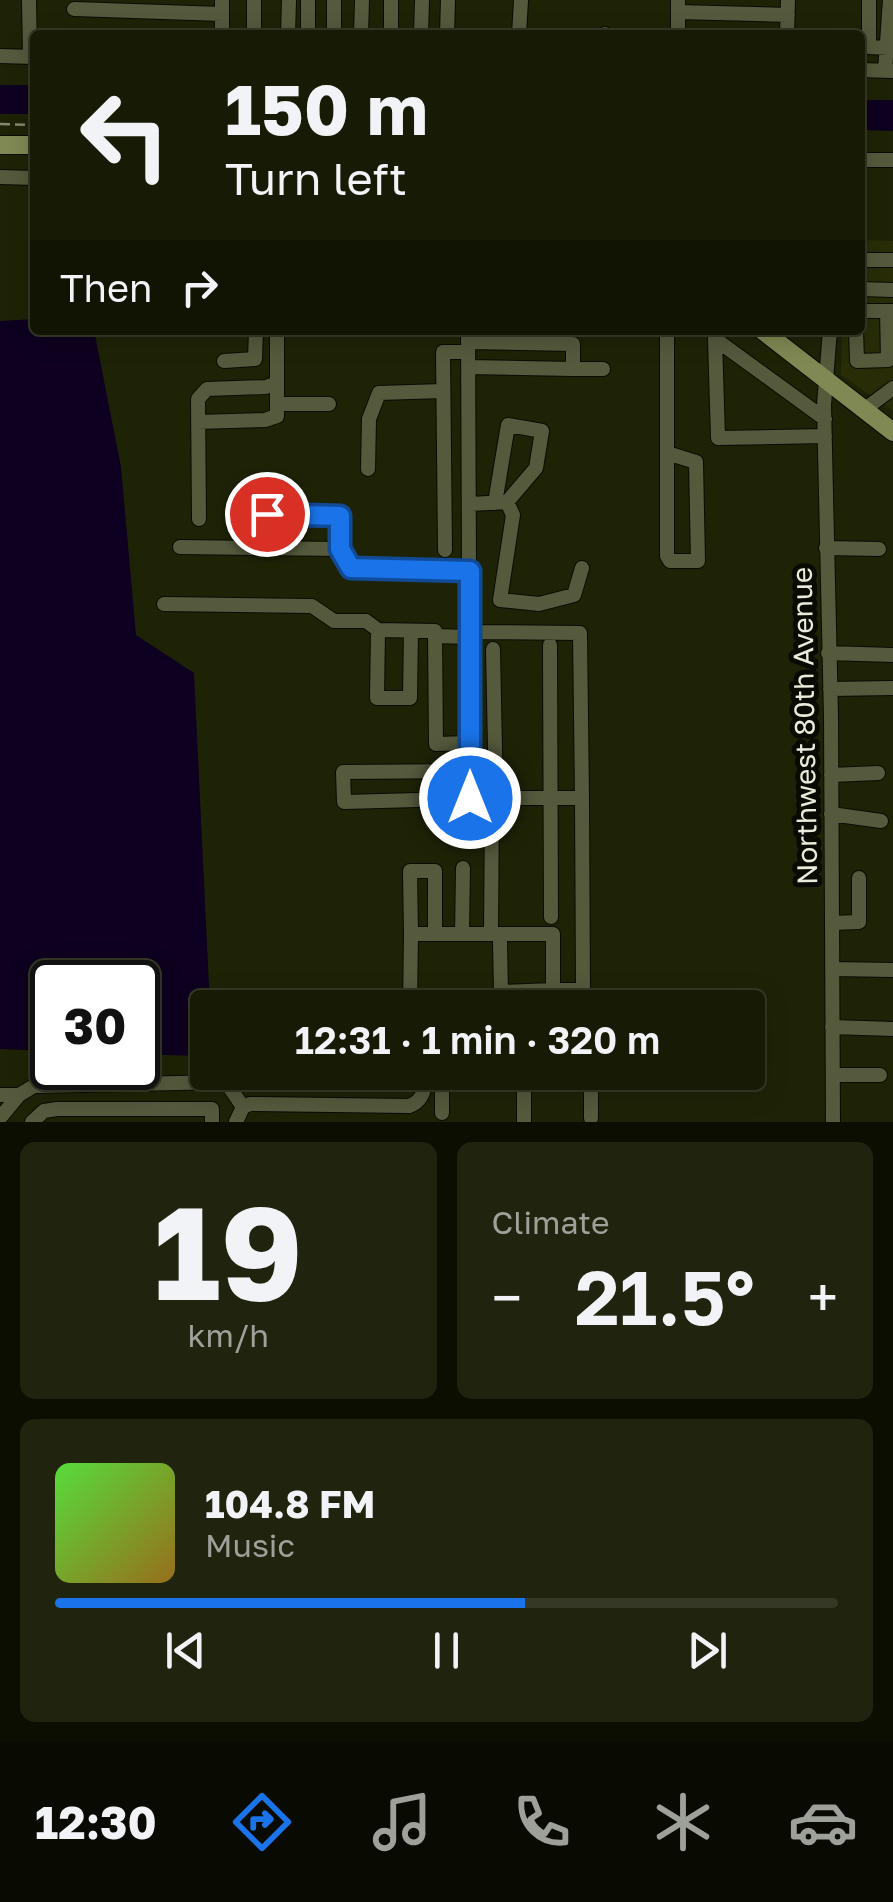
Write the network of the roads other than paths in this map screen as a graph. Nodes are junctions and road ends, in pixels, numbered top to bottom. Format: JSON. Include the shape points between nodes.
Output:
{"nodes":[{"id":1,"x":29,"y":0,"type":"edge"},
{"id":2,"x":254,"y":0,"type":"edge"},
{"id":3,"x":289,"y":0,"type":"edge"},
{"id":4,"x":308,"y":0,"type":"edge"},
{"id":5,"x":334,"y":0,"type":"edge"},
{"id":6,"x":362,"y":0,"type":"edge"},
{"id":7,"x":391,"y":0,"type":"edge"},
{"id":8,"x":422,"y":0,"type":"edge"},
{"id":9,"x":448,"y":0,"type":"edge"},
{"id":10,"x":521,"y":0,"type":"edge"},
{"id":11,"x":869,"y":0,"type":"edge"},
{"id":12,"x":890,"y":0,"type":"edge"},
{"id":13,"x":109,"y":5,"type":"edge"},
{"id":14,"x":678,"y":6,"type":"edge"},
{"id":15,"x":222,"y":7,"type":"edge"},
{"id":16,"x":788,"y":8,"type":"edge"},
{"id":17,"x":74,"y":9,"type":"dead end"},
{"id":18,"x":31,"y":30,"type":"edge"},
{"id":19,"x":254,"y":30,"type":"edge"},
{"id":20,"x":288,"y":30,"type":"edge"},
{"id":21,"x":308,"y":30,"type":"edge"},
{"id":22,"x":334,"y":30,"type":"edge"},
{"id":23,"x":361,"y":30,"type":"edge"},
{"id":24,"x":391,"y":30,"type":"edge"},
{"id":25,"x":421,"y":30,"type":"edge"},
{"id":26,"x":447,"y":30,"type":"edge"},
{"id":27,"x":519,"y":30,"type":"edge"},
{"id":28,"x":888,"y":48,"type":"junction"},
{"id":29,"x":0,"y":56,"type":"edge"},
{"id":30,"x":30,"y":56,"type":"edge"},
{"id":31,"x":889,"y":71,"type":"edge"},
{"id":32,"x":0,"y":145,"type":"edge"},
{"id":33,"x":30,"y":145,"type":"edge"},
{"id":34,"x":865,"y":160,"type":"edge"},
{"id":35,"x":893,"y":160,"type":"edge"},
{"id":36,"x":0,"y":177,"type":"edge"},
{"id":37,"x":30,"y":178,"type":"edge"},
{"id":38,"x":865,"y":260,"type":"edge"},
{"id":39,"x":893,"y":260,"type":"edge"},
{"id":40,"x":865,"y":289,"type":"edge"},
{"id":41,"x":893,"y":290,"type":"edge"},
{"id":42,"x":890,"y":311,"type":"edge"},
{"id":43,"x":256,"y":335,"type":"edge"},
{"id":44,"x":277,"y":335,"type":"edge"},
{"id":45,"x":667,"y":335,"type":"edge"},
{"id":46,"x":716,"y":335,"type":"edge"},
{"id":47,"x":717,"y":335,"type":"edge"},
{"id":48,"x":769,"y":335,"type":"edge"},
{"id":49,"x":830,"y":335,"type":"edge"},
{"id":50,"x":856,"y":335,"type":"edge"},
{"id":51,"x":494,"y":336,"type":"edge"},
{"id":52,"x":468,"y":348,"type":"edge"},
{"id":53,"x":224,"y":361,"type":"dead end"},
{"id":54,"x":573,"y":369,"type":"junction"},
{"id":55,"x":602,"y":369,"type":"dead end"},
{"id":56,"x":828,"y":378,"type":"junction"},
{"id":57,"x":277,"y":383,"type":"junction"},
{"id":58,"x":893,"y":388,"type":"edge"},
{"id":59,"x":443,"y":391,"type":"junction"},
{"id":60,"x":277,"y":404,"type":"junction"},
{"id":61,"x":329,"y":404,"type":"dead end"},
{"id":62,"x":865,"y":409,"type":"junction"},
{"id":63,"x":824,"y":419,"type":"junction"},
{"id":64,"x":198,"y":422,"type":"junction"},
{"id":65,"x":893,"y":432,"type":"edge"},
{"id":66,"x":825,"y":436,"type":"junction"},
{"id":67,"x":667,"y":453,"type":"junction"},
{"id":68,"x":368,"y":469,"type":"dead end"},
{"id":69,"x":501,"y":503,"type":"junction"},
{"id":70,"x":470,"y":504,"type":"junction"},
{"id":71,"x":267,"y":514,"type":"dead end"},
{"id":72,"x":199,"y":519,"type":"dead end"},
{"id":73,"x":180,"y":547,"type":"dead end"},
{"id":74,"x":826,"y":548,"type":"junction"},
{"id":75,"x":340,"y":549,"type":"junction"},
{"id":76,"x":880,"y":549,"type":"dead end"},
{"id":77,"x":445,"y":550,"type":"dead end"},
{"id":78,"x":582,"y":568,"type":"dead end"},
{"id":79,"x":470,"y":571,"type":"junction"},
{"id":80,"x":164,"y":604,"type":"dead end"},
{"id":81,"x":378,"y":630,"type":"junction"},
{"id":82,"x":411,"y":631,"type":"junction"},
{"id":83,"x":470,"y":634,"type":"junction"},
{"id":84,"x":435,"y":636,"type":"junction"},
{"id":85,"x":550,"y":645,"type":"dead end"},
{"id":86,"x":493,"y":649,"type":"dead end"},
{"id":87,"x":828,"y":653,"type":"junction"},
{"id":88,"x":893,"y":655,"type":"edge"},
{"id":89,"x":830,"y":688,"type":"junction"},
{"id":90,"x":893,"y":688,"type":"edge"},
{"id":91,"x":470,"y":743,"type":"junction"},
{"id":92,"x":470,"y":771,"type":"junction"},
{"id":93,"x":878,"y":773,"type":"dead end"},
{"id":94,"x":831,"y":776,"type":"junction"},
{"id":95,"x":470,"y":798,"type":"junction"},
{"id":96,"x":494,"y":798,"type":"junction"},
{"id":97,"x":552,"y":798,"type":"junction"},
{"id":98,"x":582,"y":798,"type":"junction"},
{"id":99,"x":831,"y":814,"type":"junction"},
{"id":100,"x":880,"y":821,"type":"dead end"},
{"id":101,"x":463,"y":868,"type":"dead end"},
{"id":102,"x":859,"y":878,"type":"dead end"},
{"id":103,"x":551,"y":918,"type":"dead end"},
{"id":104,"x":832,"y":922,"type":"junction"},
{"id":105,"x":410,"y":934,"type":"junction"},
{"id":106,"x":435,"y":934,"type":"junction"},
{"id":107,"x":462,"y":934,"type":"junction"},
{"id":108,"x":496,"y":938,"type":"junction"},
{"id":109,"x":832,"y":969,"type":"junction"},
{"id":110,"x":893,"y":970,"type":"edge"},
{"id":111,"x":410,"y":990,"type":"edge"},
{"id":112,"x":501,"y":990,"type":"edge"},
{"id":113,"x":553,"y":990,"type":"edge"},
{"id":114,"x":582,"y":990,"type":"edge"},
{"id":115,"x":832,"y":1027,"type":"junction"},
{"id":116,"x":893,"y":1029,"type":"edge"},
{"id":117,"x":832,"y":1075,"type":"junction"},
{"id":118,"x":880,"y":1075,"type":"dead end"},
{"id":119,"x":190,"y":1079,"type":"edge"},
{"id":120,"x":231,"y":1090,"type":"edge"},
{"id":121,"x":423,"y":1090,"type":"edge"},
{"id":122,"x":442,"y":1090,"type":"edge"},
{"id":123,"x":524,"y":1090,"type":"edge"},
{"id":124,"x":591,"y":1090,"type":"edge"},
{"id":125,"x":0,"y":1095,"type":"edge"},
{"id":126,"x":19,"y":1095,"type":"junction"},
{"id":127,"x":442,"y":1114,"type":"dead end"},
{"id":128,"x":240,"y":1115,"type":"edge"},
{"id":129,"x":82,"y":1116,"type":"edge"},
{"id":130,"x":0,"y":1118,"type":"edge"},
{"id":131,"x":591,"y":1118,"type":"dead end"},
{"id":132,"x":524,"y":1120,"type":"edge"},
{"id":133,"x":32,"y":1122,"type":"edge"},
{"id":134,"x":212,"y":1122,"type":"edge"},
{"id":135,"x":833,"y":1122,"type":"edge"}],
"edges":[{"from":1,"to":18,"type":"street"},
{"from":2,"to":19,"type":"street"},
{"from":3,"to":20,"type":"street"},
{"from":4,"to":21,"type":"street"},
{"from":5,"to":22,"type":"street"},
{"from":6,"to":23,"type":"street"},
{"from":7,"to":24,"type":"street"},
{"from":8,"to":25,"type":"street"},
{"from":9,"to":26,"type":"street"},
{"from":10,"to":27,"type":"street"},
{"from":11,"to":28,"type":"street","via":[[869,48]]},
{"from":12,"to":28,"type":"street"},
{"from":13,"to":15,"type":"street"},
{"from":13,"to":17,"type":"street"},
{"from":14,"to":16,"type":"street"},
{"from":28,"to":31,"type":"street"},
{"from":29,"to":30,"type":"street"},
{"from":32,"to":33,"type":"main road"},
{"from":34,"to":35,"type":"street"},
{"from":36,"to":37,"type":"street"},
{"from":38,"to":39,"type":"street"},
{"from":40,"to":41,"type":"street"},
{"from":42,"to":50,"type":"street","via":[[888,360],[856,361]]},
{"from":43,"to":53,"type":"street","via":[[255,358]]},
{"from":44,"to":57,"type":"street"},
{"from":45,"to":67,"type":"street"},
{"from":46,"to":66,"type":"street","via":[[718,438]]},
{"from":47,"to":63,"type":"street"},
{"from":48,"to":56,"type":"main road"},
{"from":49,"to":56,"type":"street","name":"Northwest 80th Avenue"},
{"from":51,"to":52,"type":"street"},
{"from":51,"to":54,"type":"street","via":[[573,344]]},
{"from":52,"to":54,"type":"street"},
{"from":52,"to":59,"type":"street","via":[[442,352]]},
{"from":52,"to":70,"type":"street"},
{"from":54,"to":55,"type":"street"},
{"from":56,"to":62,"type":"main road"},
{"from":56,"to":63,"type":"street","name":"Northwest 80th Avenue"},
{"from":57,"to":60,"type":"street"},
{"from":57,"to":64,"type":"street","via":[[207,389],[198,399]]},
{"from":58,"to":62,"type":"street"},
{"from":59,"to":68,"type":"street","via":[[380,393],[368,419]]},
{"from":59,"to":77,"type":"street"},
{"from":60,"to":61,"type":"street"},
{"from":60,"to":64,"type":"street","via":[[277,416],[265,420]]},
{"from":62,"to":65,"type":"main road"},
{"from":63,"to":66,"type":"street","name":"Northwest 80th Avenue"},
{"from":64,"to":72,"type":"street"},
{"from":66,"to":74,"type":"street","name":"Northwest 80th Avenue"},
{"from":67,"to":67,"type":"street","via":[[668,556],[698,561],[696,462]]},
{"from":69,"to":69,"type":"street","via":[[536,468],[542,431],[508,425]]},
{"from":69,"to":70,"type":"street"},
{"from":69,"to":78,"type":"street","via":[[513,515],[500,600],[538,604],[574,595]]},
{"from":70,"to":79,"type":"street"},
{"from":71,"to":75,"type":"street","via":[[340,516]]},
{"from":73,"to":75,"type":"street"},
{"from":74,"to":76,"type":"street"},
{"from":74,"to":87,"type":"street","name":"Northwest 80th Avenue"},
{"from":75,"to":79,"type":"street","via":[[351,568]]},
{"from":79,"to":83,"type":"street"},
{"from":80,"to":81,"type":"street","via":[[312,606],[334,621],[366,622]]},
{"from":81,"to":82,"type":"street"},
{"from":81,"to":82,"type":"street","via":[[377,698],[410,698]]},
{"from":82,"to":84,"type":"street"},
{"from":83,"to":84,"type":"street"},
{"from":83,"to":91,"type":"street"},
{"from":83,"to":98,"type":"street","via":[[580,633]]},
{"from":84,"to":91,"type":"street","via":[[436,744]]},
{"from":85,"to":97,"type":"street"},
{"from":86,"to":96,"type":"street"},
{"from":87,"to":88,"type":"street"},
{"from":87,"to":89,"type":"street","name":"Northwest 80th Avenue"},
{"from":89,"to":90,"type":"street"},
{"from":89,"to":94,"type":"street","name":"Northwest 80th Avenue"},
{"from":91,"to":92,"type":"street"},
{"from":92,"to":95,"type":"street"},
{"from":92,"to":95,"type":"street","via":[[343,772],[344,802]]},
{"from":93,"to":94,"type":"street"},
{"from":94,"to":99,"type":"street","name":"Northwest 80th Avenue"},
{"from":95,"to":96,"type":"street"},
{"from":96,"to":97,"type":"street"},
{"from":96,"to":108,"type":"street"},
{"from":97,"to":98,"type":"street"},
{"from":97,"to":103,"type":"street"},
{"from":98,"to":114,"type":"street"},
{"from":99,"to":100,"type":"street"},
{"from":99,"to":104,"type":"street","name":"Northwest 80th Avenue"},
{"from":101,"to":107,"type":"street"},
{"from":102,"to":104,"type":"street","via":[[858,922]]},
{"from":104,"to":109,"type":"street","name":"Northwest 80th Avenue"},
{"from":105,"to":106,"type":"street"},
{"from":105,"to":106,"type":"street","via":[[410,871],[435,871]]},
{"from":105,"to":111,"type":"street"},
{"from":106,"to":107,"type":"street"},
{"from":107,"to":108,"type":"street"},
{"from":108,"to":112,"type":"street"},
{"from":108,"to":113,"type":"street","via":[[553,934]]},
{"from":109,"to":110,"type":"street"},
{"from":109,"to":115,"type":"street","name":"Northwest 80th Avenue"},
{"from":115,"to":116,"type":"street"},
{"from":115,"to":117,"type":"street","name":"Northwest 80th Avenue"},
{"from":117,"to":118,"type":"street"},
{"from":117,"to":135,"type":"street","name":"Northwest 80th Avenue"},
{"from":119,"to":126,"type":"street","via":[[34,1086]]},
{"from":120,"to":128,"type":"street"},
{"from":121,"to":128,"type":"street","via":[[409,1106],[250,1104]]},
{"from":122,"to":127,"type":"street"},
{"from":123,"to":132,"type":"street"},
{"from":124,"to":131,"type":"street"},
{"from":125,"to":126,"type":"street"},
{"from":126,"to":130,"type":"street"},
{"from":129,"to":133,"type":"street","via":[[44,1111]]},
{"from":129,"to":134,"type":"street","via":[[212,1110]]}]}
